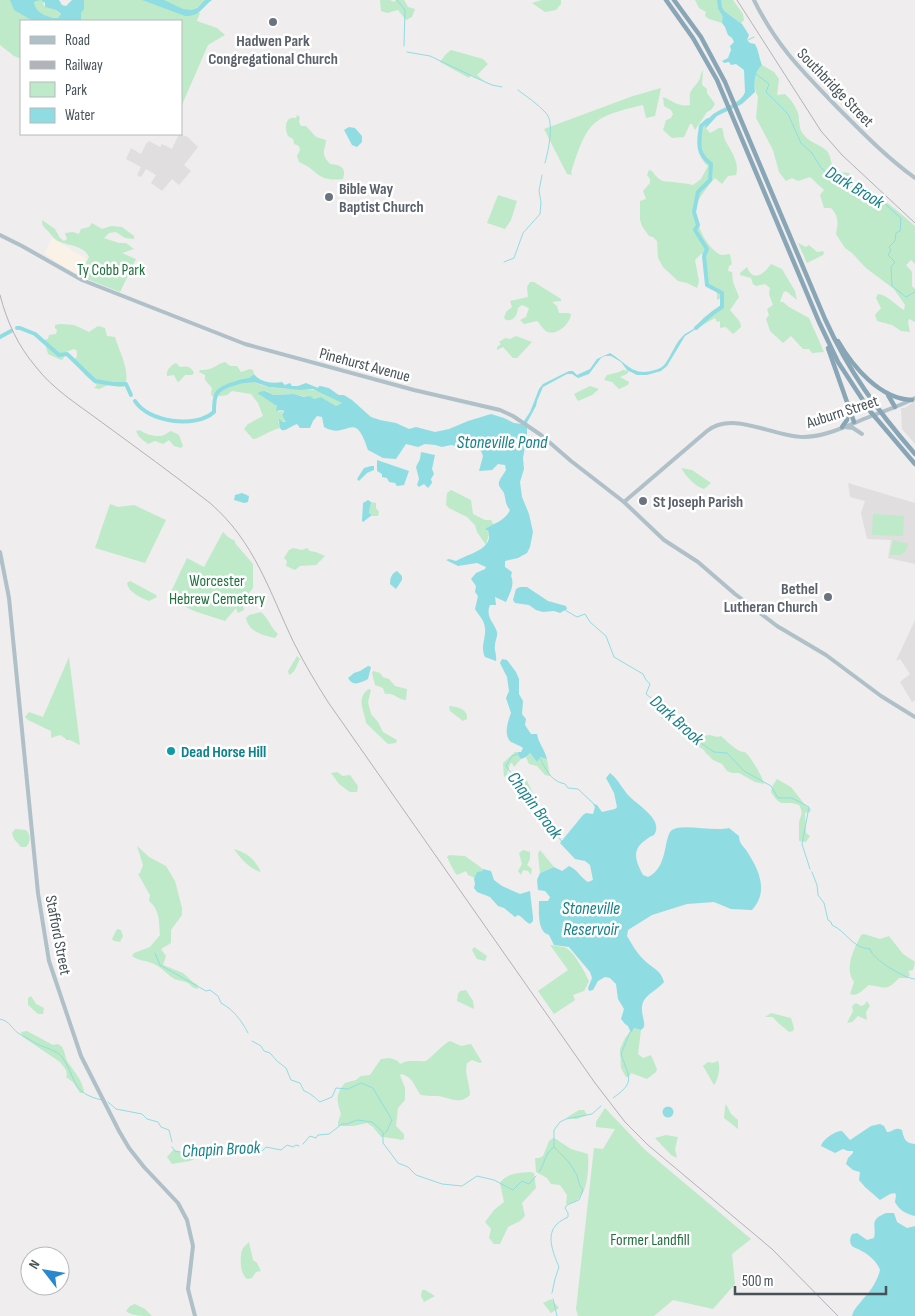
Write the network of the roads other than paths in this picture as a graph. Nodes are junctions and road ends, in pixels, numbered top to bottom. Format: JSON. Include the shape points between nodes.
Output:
{"nodes":[{"id":1,"x":666,"y":0,"type":"edge"},
{"id":2,"x":674,"y":0,"type":"edge"},
{"id":3,"x":754,"y":0,"type":"edge"},
{"id":4,"x":915,"y":178,"type":"edge"},
{"id":5,"x":0,"y":235,"type":"edge"},
{"id":6,"x":822,"y":313,"type":"junction"},
{"id":7,"x":821,"y":326,"type":"junction"},
{"id":8,"x":880,"y":388,"type":"junction"},
{"id":9,"x":846,"y":398,"type":"junction"},
{"id":10,"x":914,"y":399,"type":"edge"},
{"id":11,"x":895,"y":407,"type":"junction"},
{"id":12,"x":873,"y":415,"type":"junction"},
{"id":13,"x":854,"y":422,"type":"junction"},
{"id":14,"x":842,"y":427,"type":"junction"},
{"id":15,"x":862,"y":434,"type":"dead end"},
{"id":16,"x":915,"y":454,"type":"edge"},
{"id":17,"x":915,"y":464,"type":"edge"},
{"id":18,"x":624,"y":502,"type":"junction"},
{"id":19,"x":0,"y":552,"type":"edge"},
{"id":20,"x":915,"y":718,"type":"edge"},
{"id":21,"x":195,"y":1316,"type":"edge"}],
"edges":[{"from":1,"to":7,"type":"highway","via":[[707,61]]},
{"from":2,"to":6,"type":"highway","via":[[710,52],[725,82]]},
{"from":3,"to":4,"type":"main road","name":"Southbridge Street","via":[[773,36],[791,59],[883,153]]},
{"from":5,"to":18,"type":"main road","name":"Pinehurst Avenue","via":[[96,289],[270,352],[506,412],[528,425]]},
{"from":6,"to":8,"type":"highway","via":[[852,364]]},
{"from":6,"to":16,"type":"highway","via":[[843,357],[876,408]]},
{"from":7,"to":9,"type":"highway"},
{"from":7,"to":12,"type":"highway","via":[[841,366]]},
{"from":8,"to":10,"type":"highway","via":[[897,398]]},
{"from":8,"to":11,"type":"highway"},
{"from":9,"to":13,"type":"highway"},
{"from":9,"to":14,"type":"highway","via":[[848,415]]},
{"from":10,"to":11,"type":"main road","name":"Auburn Street"},
{"from":11,"to":12,"type":"main road","name":"Auburn Street"},
{"from":12,"to":13,"type":"main road","name":"Auburn Street"},
{"from":12,"to":17,"type":"highway"},
{"from":13,"to":14,"type":"main road","name":"Auburn Street"},
{"from":14,"to":15,"type":"main road","via":[[853,428]]},
{"from":14,"to":18,"type":"main road","name":"Auburn Street","via":[[818,436],[804,437],[734,423],[720,424]]},
{"from":18,"to":20,"type":"main road","name":"Pinehurst Avenue","via":[[664,540],[698,562],[776,626],[826,655],[878,695]]},
{"from":19,"to":21,"type":"main road","name":"Stafford Street","via":[[9,598],[38,893],[49,961],[79,1050],[119,1131],[144,1168],[178,1202],[187,1220],[192,1246],[188,1289]]}]}
